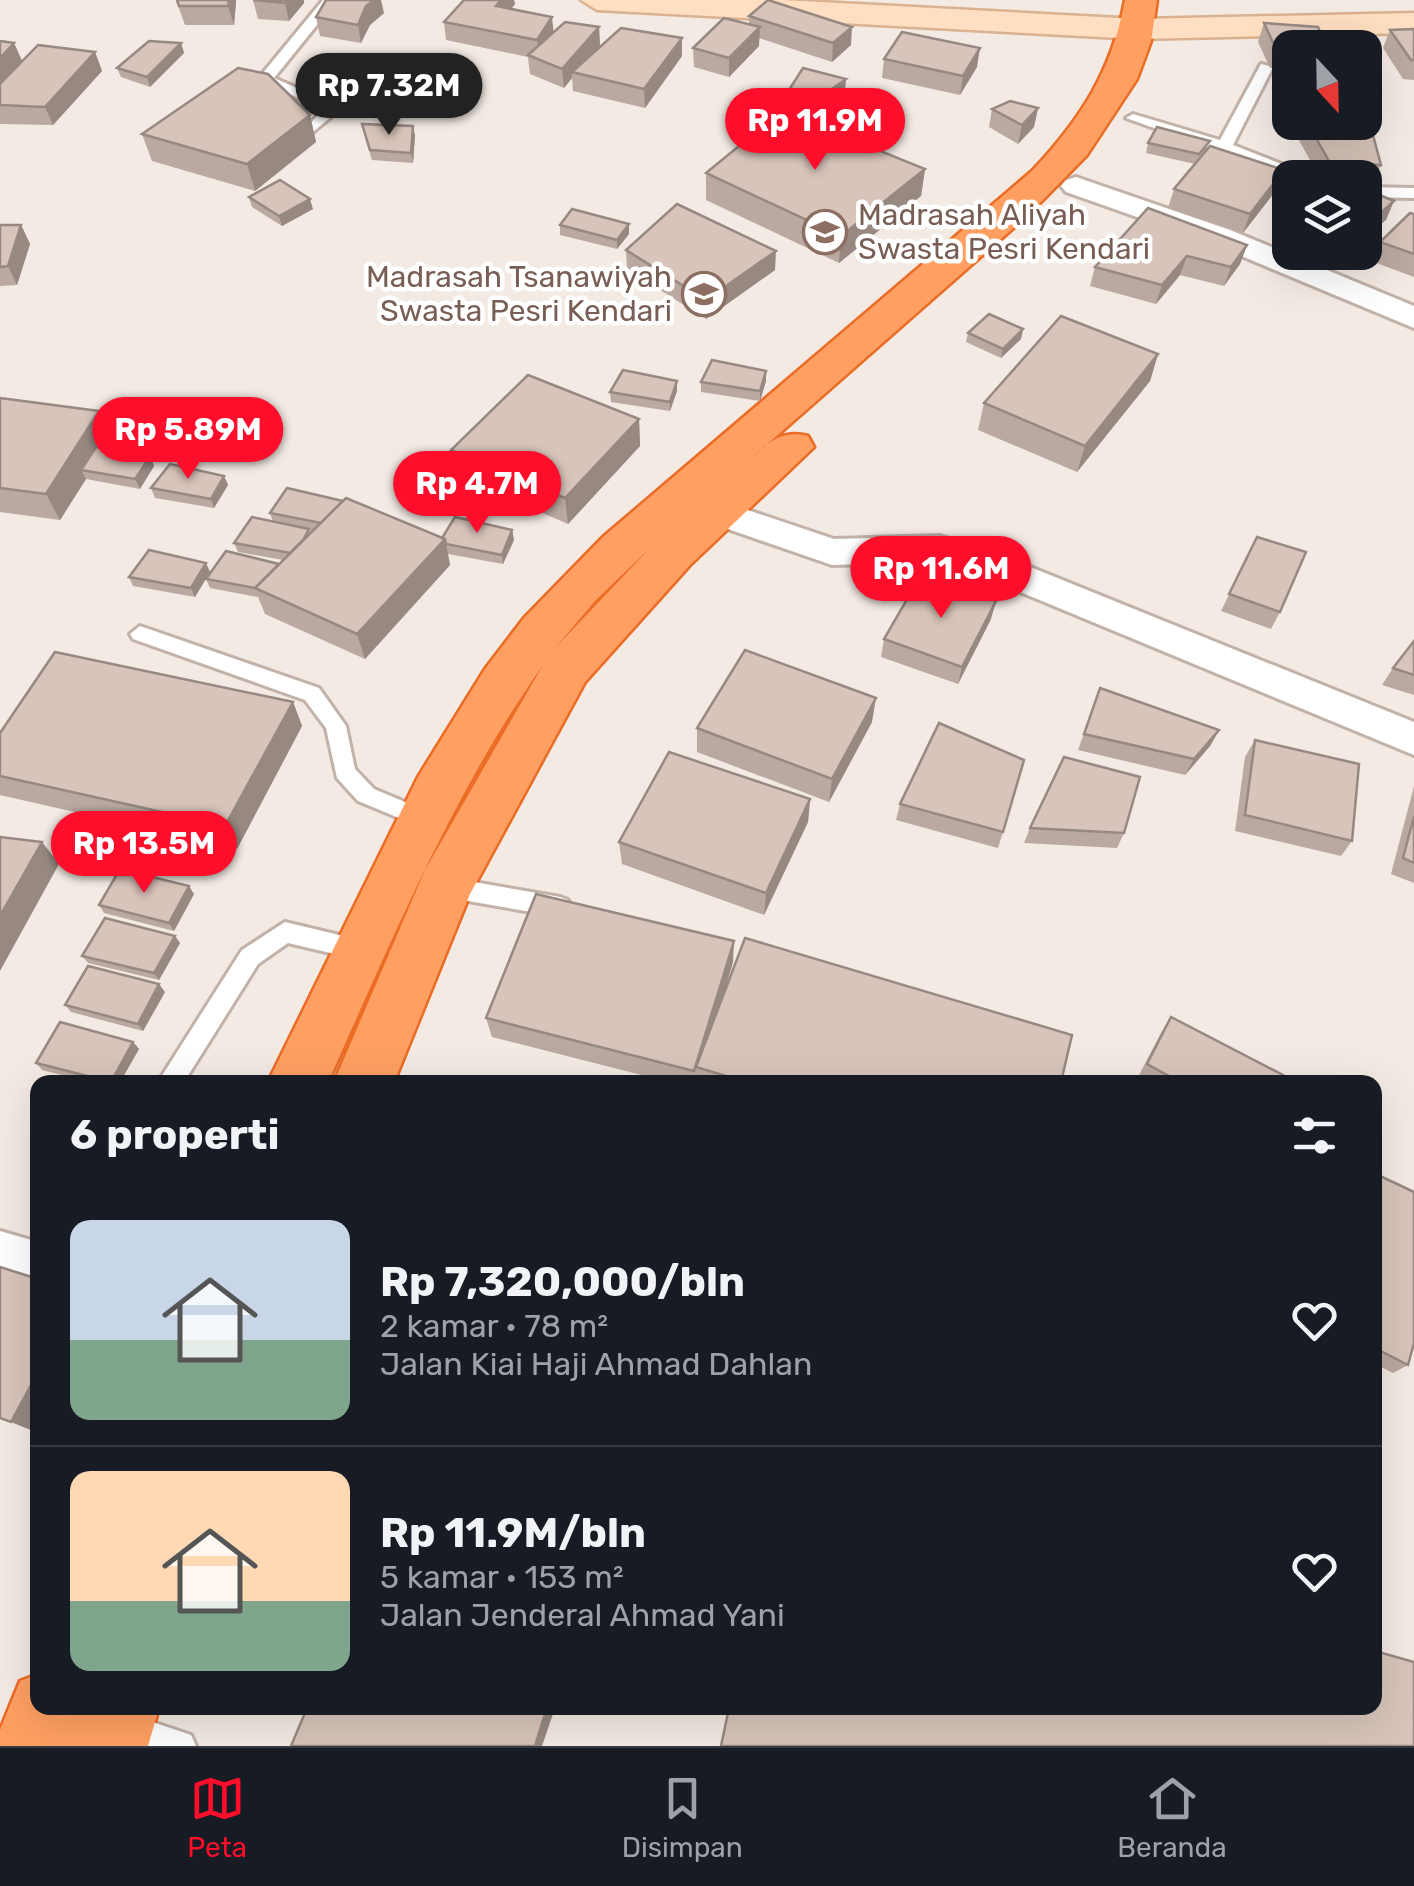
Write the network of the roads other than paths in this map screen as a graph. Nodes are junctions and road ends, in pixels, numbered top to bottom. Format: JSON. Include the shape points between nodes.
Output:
{"nodes":[{"id":1,"x":330,"y":0,"type":"edge"},
{"id":2,"x":597,"y":0,"type":"edge"},
{"id":3,"x":973,"y":0,"type":"edge"},
{"id":4,"x":1157,"y":13,"type":"edge"},
{"id":5,"x":1414,"y":14,"type":"edge"},
{"id":6,"x":1414,"y":23,"type":"edge"},
{"id":7,"x":1266,"y":67,"type":"dead end"},
{"id":8,"x":1133,"y":118,"type":"junction"},
{"id":9,"x":313,"y":128,"type":"dead end"},
{"id":10,"x":1224,"y":147,"type":"junction"},
{"id":11,"x":1272,"y":164,"type":"edge"},
{"id":12,"x":1076,"y":186,"type":"junction"},
{"id":13,"x":1382,"y":192,"type":"edge"},
{"id":14,"x":1414,"y":193,"type":"edge"},
{"id":15,"x":1414,"y":318,"type":"edge"},
{"id":16,"x":698,"y":506,"type":"junction"},
{"id":17,"x":140,"y":634,"type":"dead end"},
{"id":18,"x":1414,"y":739,"type":"edge"},
{"id":19,"x":420,"y":819,"type":"junction"},
{"id":20,"x":474,"y":833,"type":"junction"},
{"id":21,"x":445,"y":887,"type":"junction"},
{"id":22,"x":576,"y":910,"type":"edge"},
{"id":23,"x":360,"y":950,"type":"junction"},
{"id":24,"x":175,"y":1075,"type":"edge"},
{"id":25,"x":301,"y":1075,"type":"edge"},
{"id":26,"x":367,"y":1075,"type":"edge"},
{"id":27,"x":0,"y":1256,"type":"edge"},
{"id":28,"x":30,"y":1265,"type":"edge"},
{"id":29,"x":114,"y":1727,"type":"edge"},
{"id":30,"x":32,"y":1746,"type":"edge"}],
"edges":[{"from":1,"to":9,"type":"lane","via":[[265,80],[324,104],[325,116]]},
{"from":2,"to":4,"type":"main road"},
{"from":3,"to":4,"type":"main road"},
{"from":4,"to":5,"type":"main road"},
{"from":4,"to":6,"type":"main road"},
{"from":4,"to":8,"type":"highway","via":[[1163,71]]},
{"from":4,"to":16,"type":"highway","via":[[1108,102],[1048,173]]},
{"from":7,"to":10,"type":"lane"},
{"from":8,"to":10,"type":"lane"},
{"from":8,"to":12,"type":"highway"},
{"from":10,"to":11,"type":"lane"},
{"from":12,"to":15,"type":"street","via":[[1219,236]]},
{"from":12,"to":16,"type":"highway"},
{"from":13,"to":14,"type":"lane"},
{"from":16,"to":18,"type":"street","via":[[832,552],[940,549],[980,561]]},
{"from":16,"to":19,"type":"highway","via":[[544,627],[492,697]]},
{"from":16,"to":20,"type":"highway","via":[[650,577],[567,668]]},
{"from":17,"to":19,"type":"lane","via":[[312,694],[336,726],[345,772],[366,795]]},
{"from":19,"to":20,"type":"lane"},
{"from":19,"to":23,"type":"highway"},
{"from":20,"to":21,"type":"highway"},
{"from":21,"to":22,"type":"lane"},
{"from":21,"to":26,"type":"highway"},
{"from":23,"to":24,"type":"lane","via":[[285,932],[250,958]]},
{"from":23,"to":25,"type":"highway"},
{"from":27,"to":28,"type":"street"},
{"from":29,"to":30,"type":"highway"}]}
